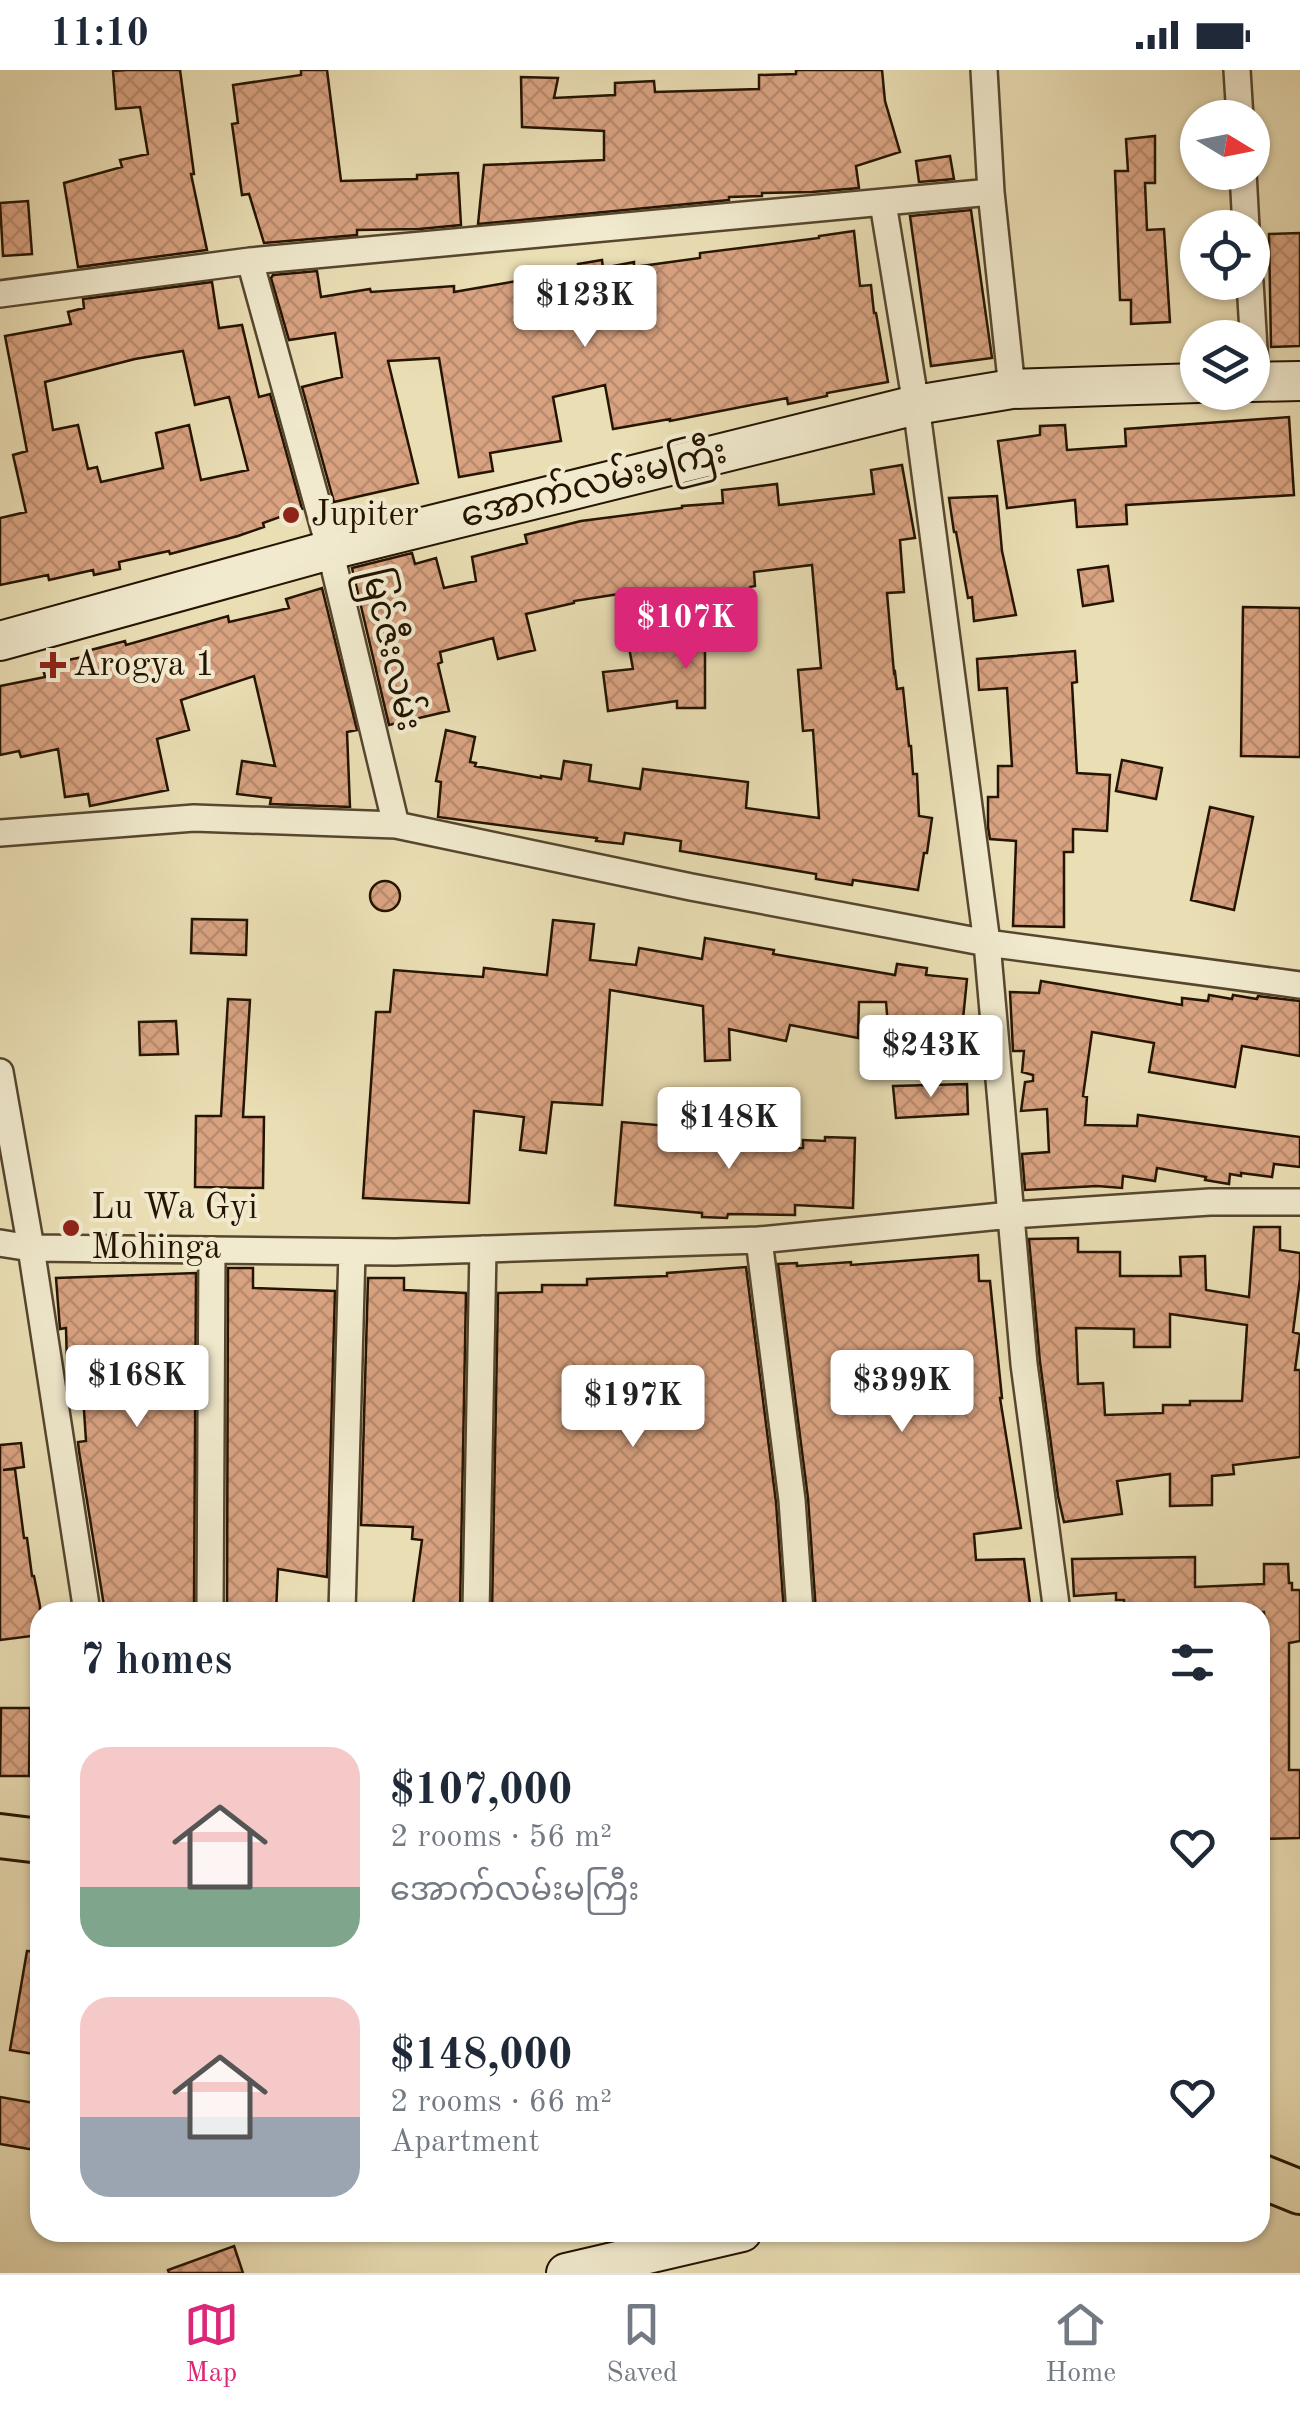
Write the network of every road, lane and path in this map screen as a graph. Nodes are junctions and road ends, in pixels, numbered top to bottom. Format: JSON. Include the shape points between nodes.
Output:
{"nodes":[{"id":1,"x":984,"y":70,"type":"edge"},
{"id":2,"x":1237,"y":70,"type":"edge"},
{"id":3,"x":1239,"y":100,"type":"edge"},
{"id":4,"x":991,"y":192,"type":"junction"},
{"id":5,"x":883,"y":204,"type":"junction"},
{"id":6,"x":250,"y":260,"type":"junction"},
{"id":7,"x":0,"y":294,"type":"edge"},
{"id":8,"x":1300,"y":380,"type":"edge"},
{"id":9,"x":1270,"y":381,"type":"edge"},
{"id":10,"x":1180,"y":384,"type":"edge"},
{"id":11,"x":1012,"y":389,"type":"junction"},
{"id":12,"x":916,"y":405,"type":"junction"},
{"id":13,"x":330,"y":550,"type":"junction"},
{"id":14,"x":0,"y":640,"type":"edge"},
{"id":15,"x":396,"y":825,"type":"junction"},
{"id":16,"x":0,"y":833,"type":"edge"},
{"id":17,"x":987,"y":943,"type":"junction"},
{"id":18,"x":1300,"y":985,"type":"edge"},
{"id":19,"x":0,"y":1072,"type":"edge"},
{"id":20,"x":1300,"y":1202,"type":"edge"},
{"id":21,"x":1011,"y":1214,"type":"junction"},
{"id":22,"x":759,"y":1240,"type":"junction"},
{"id":23,"x":0,"y":1243,"type":"edge"},
{"id":24,"x":32,"y":1248,"type":"junction"},
{"id":25,"x":483,"y":1249,"type":"junction"},
{"id":26,"x":212,"y":1250,"type":"junction"},
{"id":27,"x":352,"y":1252,"type":"junction"},
{"id":28,"x":85,"y":1602,"type":"edge"},
{"id":29,"x":210,"y":1602,"type":"edge"},
{"id":30,"x":342,"y":1602,"type":"edge"},
{"id":31,"x":476,"y":1602,"type":"edge"},
{"id":32,"x":799,"y":1602,"type":"edge"},
{"id":33,"x":1056,"y":1602,"type":"edge"},
{"id":34,"x":0,"y":1836,"type":"edge"},
{"id":35,"x":30,"y":1840,"type":"edge"},
{"id":36,"x":699,"y":2242,"type":"edge"},
{"id":37,"x":566,"y":2273,"type":"edge"}],
"edges":[{"from":1,"to":4,"type":"street"},
{"from":2,"to":3,"type":"street"},
{"from":4,"to":5,"type":"street"},
{"from":4,"to":11,"type":"street"},
{"from":5,"to":6,"type":"street"},
{"from":5,"to":12,"type":"street"},
{"from":6,"to":7,"type":"street"},
{"from":6,"to":13,"type":"street","name":"မြင်ဇီးလမ်း"},
{"from":8,"to":9,"type":"main road"},
{"from":10,"to":11,"type":"main road","name":"အောက်လမ်းမကြီး"},
{"from":11,"to":12,"type":"main road","name":"အောက်လမ်းမကြီး"},
{"from":12,"to":13,"type":"main road","name":"အောက်လမ်းမကြီး"},
{"from":12,"to":17,"type":"street"},
{"from":13,"to":14,"type":"main road","name":"အောက်လမ်းမကြီး"},
{"from":13,"to":15,"type":"street","name":"မြင်ဇီးလမ်း"},
{"from":15,"to":16,"type":"street","via":[[194,818]]},
{"from":15,"to":17,"type":"street"},
{"from":17,"to":18,"type":"street"},
{"from":17,"to":21,"type":"street"},
{"from":19,"to":24,"type":"street"},
{"from":20,"to":21,"type":"street"},
{"from":21,"to":22,"type":"street"},
{"from":21,"to":33,"type":"street"},
{"from":22,"to":25,"type":"street"},
{"from":22,"to":32,"type":"street"},
{"from":23,"to":24,"type":"street"},
{"from":24,"to":26,"type":"street"},
{"from":24,"to":28,"type":"street"},
{"from":25,"to":27,"type":"street"},
{"from":25,"to":31,"type":"street"},
{"from":26,"to":27,"type":"street"},
{"from":26,"to":29,"type":"street"},
{"from":27,"to":30,"type":"street"},
{"from":34,"to":35,"type":"main road"},
{"from":36,"to":37,"type":"main road"}]}
